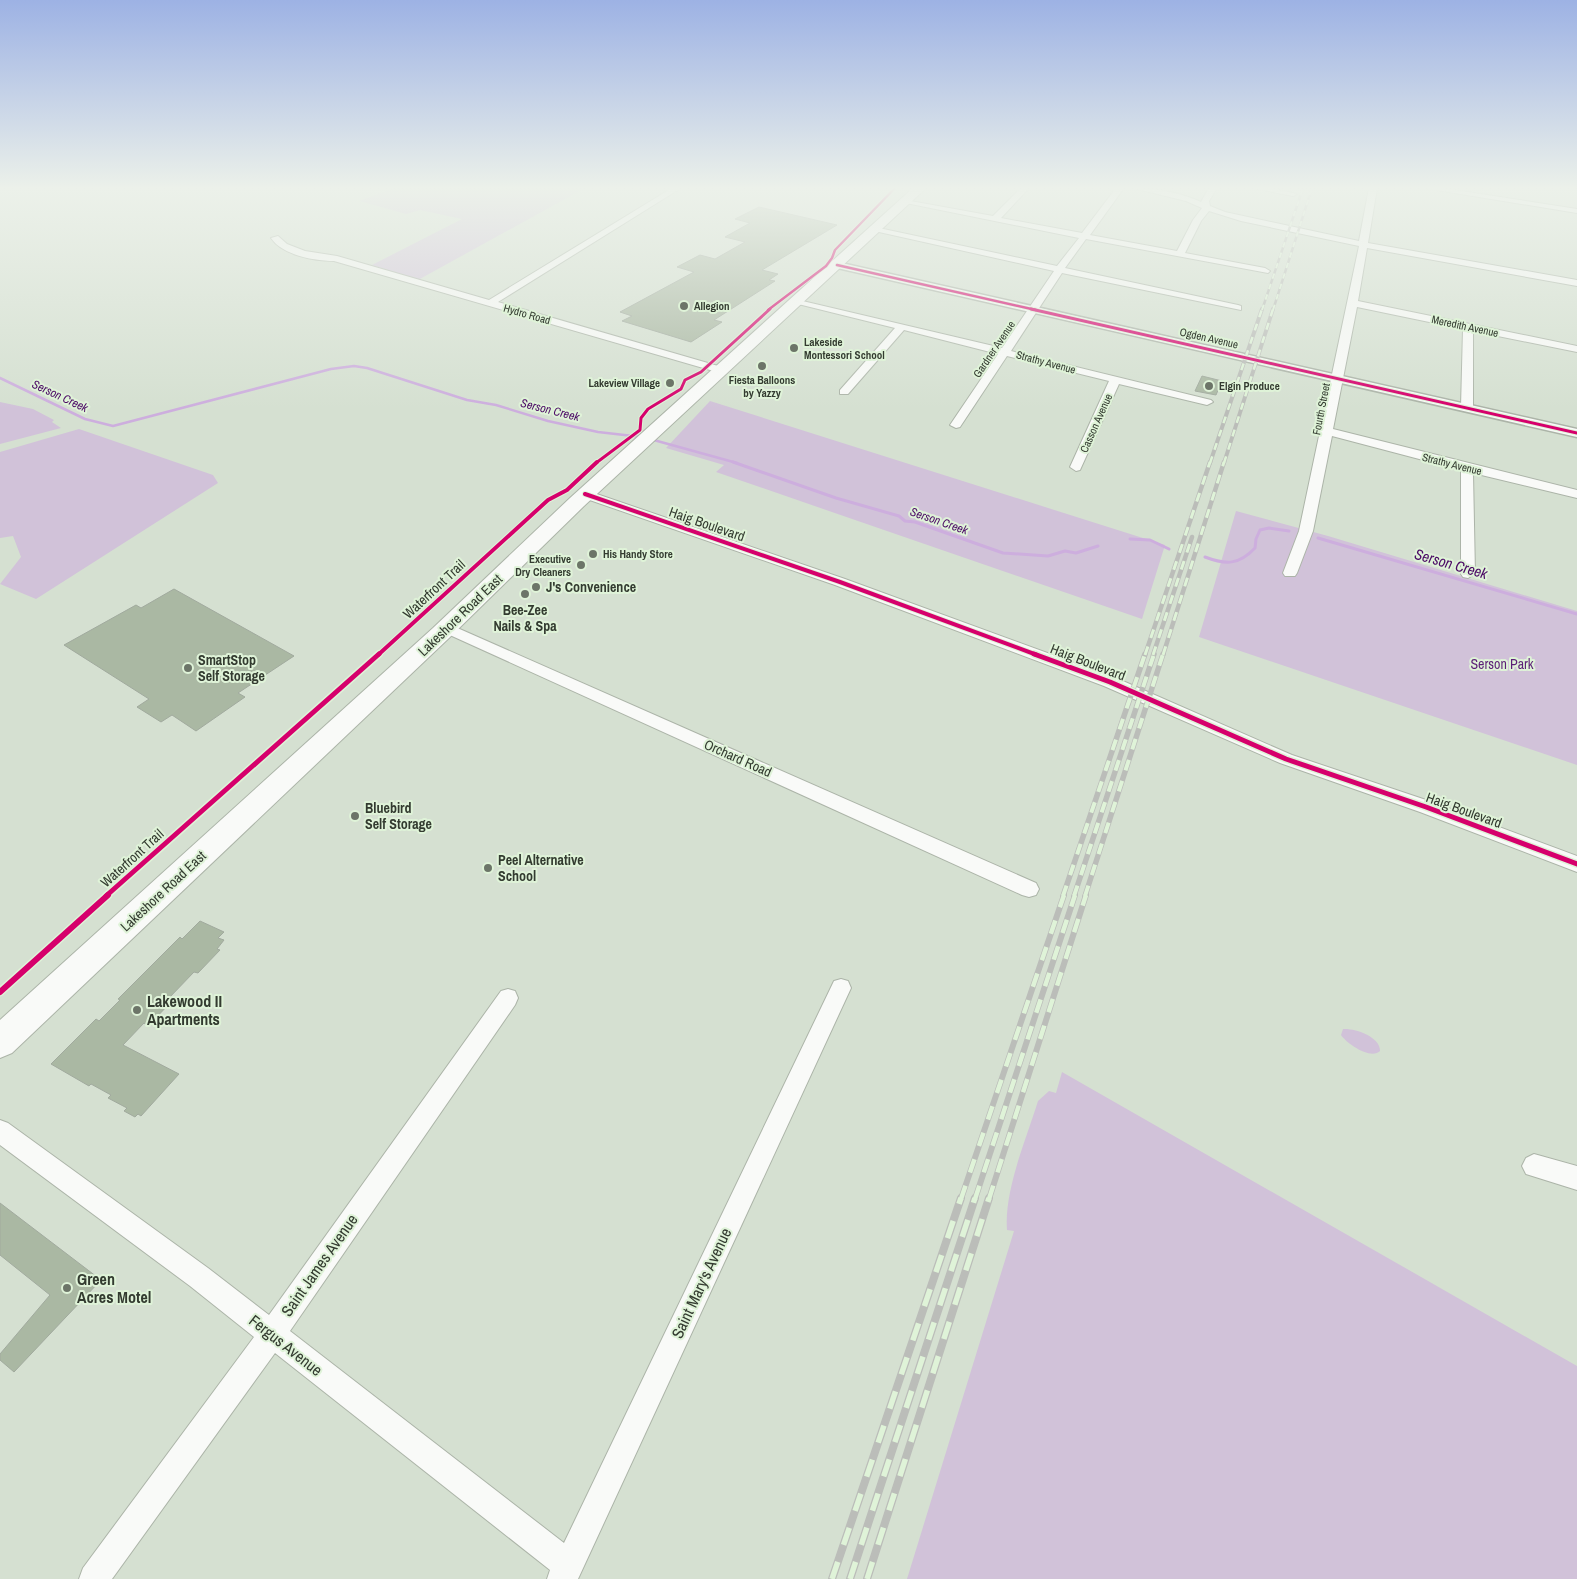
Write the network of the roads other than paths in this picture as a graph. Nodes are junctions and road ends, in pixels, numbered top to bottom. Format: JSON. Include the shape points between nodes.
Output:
{"nodes":[{"id":1,"x":347,"y":262,"type":"edge"},
{"id":2,"x":557,"y":262,"type":"edge"},
{"id":3,"x":841,"y":262,"type":"edge"},
{"id":4,"x":1021,"y":262,"type":"edge"},
{"id":5,"x":1065,"y":262,"type":"edge"},
{"id":6,"x":1218,"y":262,"type":"edge"},
{"id":7,"x":1360,"y":262,"type":"edge"},
{"id":8,"x":1460,"y":262,"type":"edge"},
{"id":9,"x":837,"y":265,"type":"junction"},
{"id":10,"x":1059,"y":270,"type":"junction"},
{"id":11,"x":1265,"y":271,"type":"dead end"},
{"id":12,"x":1577,"y":283,"type":"edge"},
{"id":13,"x":797,"y":302,"type":"junction"},
{"id":14,"x":490,"y":303,"type":"junction"},
{"id":15,"x":1353,"y":303,"type":"junction"},
{"id":16,"x":1238,"y":308,"type":"dead end"},
{"id":17,"x":1034,"y":309,"type":"junction"},
{"id":18,"x":902,"y":327,"type":"junction"},
{"id":19,"x":1468,"y":327,"type":"junction"},
{"id":20,"x":1577,"y":349,"type":"edge"},
{"id":21,"x":1004,"y":351,"type":"junction"},
{"id":22,"x":721,"y":370,"type":"junction"},
{"id":23,"x":1338,"y":378,"type":"junction"},
{"id":24,"x":1115,"y":380,"type":"junction"},
{"id":25,"x":844,"y":392,"type":"dead end"},
{"id":26,"x":1207,"y":402,"type":"dead end"},
{"id":27,"x":1467,"y":407,"type":"junction"},
{"id":28,"x":956,"y":425,"type":"dead end"},
{"id":29,"x":1327,"y":431,"type":"junction"},
{"id":30,"x":1577,"y":432,"type":"edge"},
{"id":31,"x":1076,"y":467,"type":"dead end"},
{"id":32,"x":1467,"y":468,"type":"junction"},
{"id":33,"x":585,"y":494,"type":"junction"},
{"id":34,"x":1577,"y":494,"type":"edge"},
{"id":35,"x":1290,"y":573,"type":"dead end"},
{"id":36,"x":1468,"y":574,"type":"dead end"},
{"id":37,"x":446,"y":628,"type":"junction"},
{"id":38,"x":1577,"y":864,"type":"edge"},
{"id":39,"x":1029,"y":889,"type":"dead end"},
{"id":40,"x":841,"y":988,"type":"dead end"},
{"id":41,"x":508,"y":998,"type":"dead end"},
{"id":42,"x":0,"y":1042,"type":"edge"},
{"id":43,"x":0,"y":1131,"type":"edge"},
{"id":44,"x":1534,"y":1166,"type":"dead end"},
{"id":45,"x":1577,"y":1178,"type":"edge"},
{"id":46,"x":271,"y":1334,"type":"junction"},
{"id":47,"x":565,"y":1572,"type":"edge"},
{"id":48,"x":94,"y":1579,"type":"edge"}],
"edges":[{"from":1,"to":14,"type":"street","name":"Hydro Road"},
{"from":2,"to":14,"type":"street"},
{"from":3,"to":9,"type":"main road","name":"Lakeshore Road East"},
{"from":4,"to":10,"type":"street"},
{"from":5,"to":10,"type":"street","name":"Gardner Avenue"},
{"from":6,"to":11,"type":"street"},
{"from":7,"to":15,"type":"street","name":"Fourth Street"},
{"from":8,"to":12,"type":"street"},
{"from":9,"to":13,"type":"main road","name":"Lakeshore Road East"},
{"from":9,"to":17,"type":"street","name":"Ogden Avenue"},
{"from":10,"to":16,"type":"street"},
{"from":10,"to":17,"type":"street","name":"Gardner Avenue"},
{"from":13,"to":18,"type":"street","name":"Strathy Avenue"},
{"from":13,"to":22,"type":"main road","name":"Lakeshore Road East"},
{"from":14,"to":22,"type":"street","name":"Hydro Road"},
{"from":15,"to":19,"type":"street","name":"Meredith Avenue"},
{"from":15,"to":23,"type":"street","name":"Fourth Street"},
{"from":17,"to":21,"type":"street","name":"Gardner Avenue"},
{"from":17,"to":23,"type":"street","name":"Ogden Avenue"},
{"from":18,"to":21,"type":"street","name":"Strathy Avenue"},
{"from":18,"to":25,"type":"street"},
{"from":19,"to":20,"type":"street","name":"Meredith Avenue"},
{"from":19,"to":27,"type":"street"},
{"from":21,"to":24,"type":"street","name":"Strathy Avenue"},
{"from":21,"to":28,"type":"street","name":"Gardner Avenue"},
{"from":22,"to":33,"type":"main road","name":"Lakeshore Road East"},
{"from":23,"to":27,"type":"street","name":"Ogden Avenue"},
{"from":23,"to":29,"type":"street","name":"Fourth Street"},
{"from":24,"to":26,"type":"street","name":"Strathy Avenue"},
{"from":24,"to":31,"type":"street","name":"Casson Avenue"},
{"from":27,"to":30,"type":"street","name":"Ogden Avenue"},
{"from":29,"to":32,"type":"street","name":"Strathy Avenue"},
{"from":29,"to":35,"type":"street","name":"Fourth Street","via":[[1306,531]]},
{"from":32,"to":34,"type":"street","name":"Strathy Avenue"},
{"from":32,"to":36,"type":"street"},
{"from":33,"to":37,"type":"main road","name":"Lakeshore Road East"},
{"from":33,"to":38,"type":"street","name":"Haig Boulevard","via":[[840,582],[1110,682],[1286,759]]},
{"from":37,"to":39,"type":"street","name":"Orchard Road"},
{"from":37,"to":42,"type":"main road","name":"Lakeshore Road East"},
{"from":40,"to":47,"type":"street","name":"Saint Mary's Avenue"},
{"from":41,"to":46,"type":"street","name":"Saint James Avenue"},
{"from":43,"to":46,"type":"street","name":"Fergus Avenue","via":[[200,1277]]},
{"from":44,"to":45,"type":"street"},
{"from":46,"to":47,"type":"street","name":"Fergus Avenue"},
{"from":46,"to":48,"type":"street","name":"Saint James Avenue"}]}
